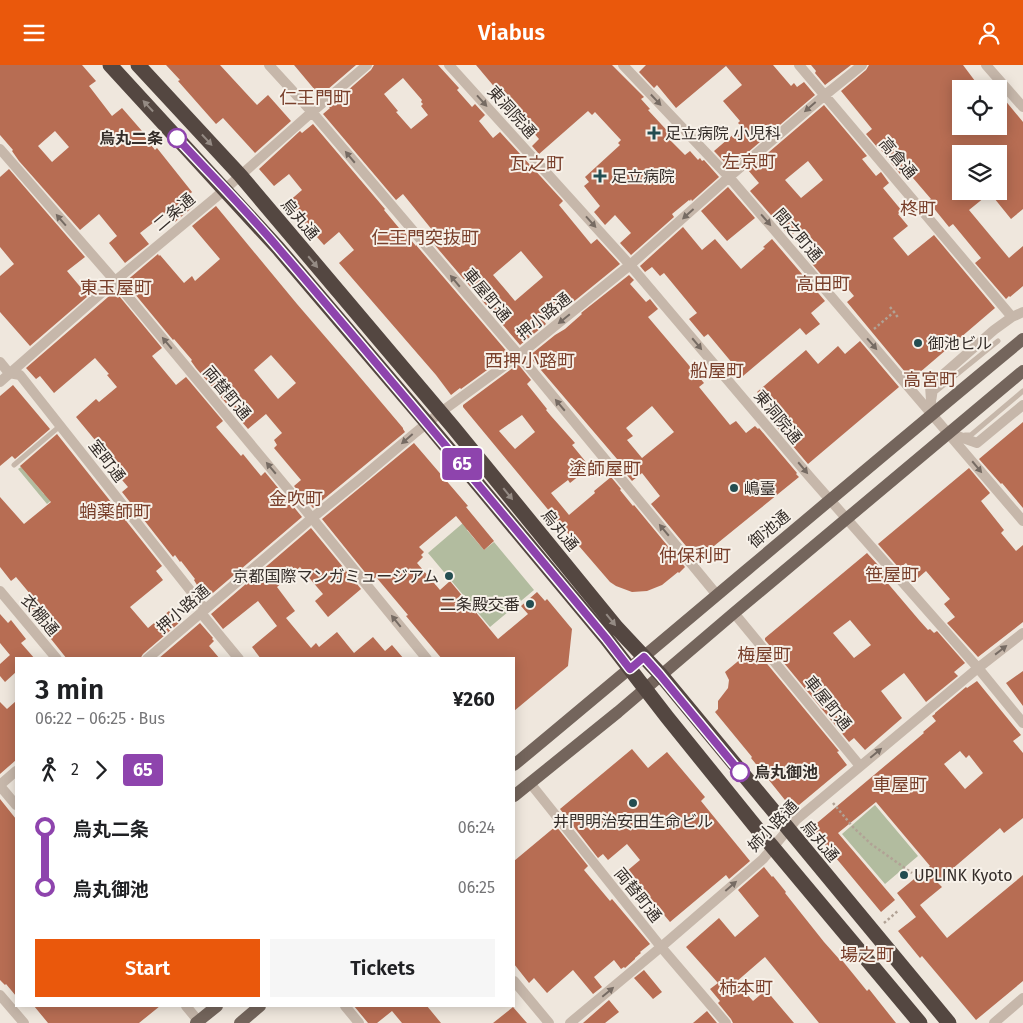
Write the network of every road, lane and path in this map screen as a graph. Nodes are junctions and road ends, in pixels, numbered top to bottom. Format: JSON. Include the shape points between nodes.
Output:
{"nodes":[{"id":1,"x":110,"y":65,"type":"edge"},
{"id":2,"x":138,"y":65,"type":"edge"},
{"id":3,"x":268,"y":65,"type":"edge"},
{"id":4,"x":367,"y":65,"type":"edge"},
{"id":5,"x":449,"y":65,"type":"edge"},
{"id":6,"x":623,"y":65,"type":"edge"},
{"id":7,"x":800,"y":65,"type":"edge"},
{"id":8,"x":862,"y":65,"type":"edge"},
{"id":9,"x":986,"y":65,"type":"edge"},
{"id":10,"x":825,"y":95,"type":"junction"},
{"id":11,"x":1023,"y":107,"type":"edge"},
{"id":12,"x":312,"y":112,"type":"junction"},
{"id":13,"x":0,"y":149,"type":"edge"},
{"id":14,"x":240,"y":175,"type":"junction"},
{"id":15,"x":729,"y":177,"type":"junction"},
{"id":16,"x":224,"y":190,"type":"junction"},
{"id":17,"x":630,"y":265,"type":"junction"},
{"id":18,"x":115,"y":281,"type":"junction"},
{"id":19,"x":890,"y":307,"type":"dead end"},
{"id":20,"x":894,"y":312,"type":"junction"},
{"id":21,"x":1023,"y":312,"type":"edge"},
{"id":22,"x":1012,"y":317,"type":"junction"},
{"id":23,"x":899,"y":319,"type":"dead end"},
{"id":24,"x":866,"y":337,"type":"junction"},
{"id":25,"x":1023,"y":339,"type":"edge"},
{"id":26,"x":998,"y":341,"type":"dead end"},
{"id":27,"x":519,"y":355,"type":"junction"},
{"id":28,"x":0,"y":363,"type":"edge"},
{"id":29,"x":1023,"y":371,"type":"edge"},
{"id":30,"x":9,"y":373,"type":"junction"},
{"id":31,"x":0,"y":382,"type":"edge"},
{"id":32,"x":1023,"y":391,"type":"edge"},
{"id":33,"x":1023,"y":405,"type":"edge"},
{"id":34,"x":440,"y":412,"type":"junction"},
{"id":35,"x":932,"y":414,"type":"junction"},
{"id":36,"x":427,"y":423,"type":"junction"},
{"id":37,"x":61,"y":426,"type":"junction"},
{"id":38,"x":948,"y":433,"type":"junction"},
{"id":39,"x":14,"y":465,"type":"dead end"},
{"id":40,"x":830,"y":500,"type":"junction"},
{"id":41,"x":312,"y":518,"type":"junction"},
{"id":42,"x":846,"y":518,"type":"junction"},
{"id":43,"x":1023,"y":521,"type":"edge"},
{"id":44,"x":0,"y":591,"type":"edge"},
{"id":45,"x":717,"y":595,"type":"junction"},
{"id":46,"x":203,"y":611,"type":"junction"},
{"id":47,"x":734,"y":613,"type":"junction"},
{"id":48,"x":1023,"y":633,"type":"edge"},
{"id":49,"x":55,"y":657,"type":"edge"},
{"id":50,"x":149,"y":657,"type":"edge"},
{"id":51,"x":238,"y":657,"type":"edge"},
{"id":52,"x":425,"y":657,"type":"edge"},
{"id":53,"x":644,"y":657,"type":"junction"},
{"id":54,"x":978,"y":668,"type":"junction"},
{"id":55,"x":630,"y":669,"type":"junction"},
{"id":56,"x":660,"y":675,"type":"junction"},
{"id":57,"x":645,"y":689,"type":"junction"},
{"id":58,"x":1023,"y":723,"type":"edge"},
{"id":59,"x":515,"y":764,"type":"edge"},
{"id":60,"x":860,"y":766,"type":"junction"},
{"id":61,"x":15,"y":772,"type":"edge"},
{"id":62,"x":530,"y":783,"type":"junction"},
{"id":63,"x":0,"y":785,"type":"edge"},
{"id":64,"x":515,"y":796,"type":"edge"},
{"id":65,"x":830,"y":800,"type":"dead end"},
{"id":66,"x":15,"y":804,"type":"edge"},
{"id":67,"x":788,"y":830,"type":"junction"},
{"id":68,"x":773,"y":847,"type":"junction"},
{"id":69,"x":912,"y":873,"type":"dead end"},
{"id":70,"x":899,"y":910,"type":"dead end"},
{"id":71,"x":882,"y":924,"type":"dead end"},
{"id":72,"x":661,"y":947,"type":"junction"},
{"id":73,"x":515,"y":982,"type":"edge"},
{"id":74,"x":0,"y":995,"type":"edge"},
{"id":75,"x":1023,"y":998,"type":"edge"},
{"id":76,"x":187,"y":1007,"type":"edge"},
{"id":77,"x":216,"y":1007,"type":"edge"},
{"id":78,"x":259,"y":1007,"type":"edge"},
{"id":79,"x":346,"y":1007,"type":"edge"},
{"id":80,"x":198,"y":1022,"type":"edge"},
{"id":81,"x":24,"y":1023,"type":"edge"},
{"id":82,"x":240,"y":1023,"type":"edge"},
{"id":83,"x":359,"y":1023,"type":"edge"},
{"id":84,"x":549,"y":1023,"type":"edge"},
{"id":85,"x":570,"y":1023,"type":"edge"},
{"id":86,"x":726,"y":1023,"type":"edge"},
{"id":87,"x":920,"y":1023,"type":"edge"},
{"id":88,"x":949,"y":1023,"type":"edge"},
{"id":89,"x":994,"y":1023,"type":"edge"}],
"edges":[{"from":16,"to":1,"type":"highway","name":"烏丸通","one_way":true},
{"from":2,"to":14,"type":"highway","name":"烏丸通","one_way":true},
{"from":3,"to":12,"type":"street","name":"車屋町通"},
{"from":4,"to":12,"type":"street","name":"二条通"},
{"from":5,"to":17,"type":"street","name":"東洞院通","one_way":true},
{"from":6,"to":15,"type":"street","name":"間之町通","one_way":true},
{"from":7,"to":10,"type":"street","name":"高倉通"},
{"from":8,"to":10,"type":"street","name":"押小路通"},
{"from":9,"to":11,"type":"street"},
{"from":10,"to":15,"type":"street","name":"押小路通","one_way":true},
{"from":10,"to":22,"type":"street","name":"高倉通"},
{"from":12,"to":14,"type":"street","name":"二条通"},
{"from":27,"to":12,"type":"street","name":"車屋町通","one_way":true},
{"from":18,"to":13,"type":"street","name":"両替町通","one_way":true},
{"from":14,"to":16,"type":"street","name":"二条通"},
{"from":14,"to":34,"type":"highway","name":"烏丸通","one_way":true},
{"from":15,"to":17,"type":"street","name":"押小路通","one_way":true},
{"from":15,"to":24,"type":"street","name":"間之町通","one_way":true},
{"from":16,"to":18,"type":"street","name":"二条通"},
{"from":16,"to":36,"type":"highway","name":"烏丸通","via":[[278,248]]},
{"from":17,"to":27,"type":"street","name":"押小路通","one_way":true},
{"from":17,"to":40,"type":"street","name":"東洞院通","one_way":true},
{"from":18,"to":30,"type":"street","name":"二条通"},
{"from":41,"to":18,"type":"street","name":"両替町通","one_way":true},
{"from":19,"to":20,"type":"path"},
{"from":20,"to":23,"type":"path"},
{"from":20,"to":24,"type":"path"},
{"from":21,"to":22,"type":"street"},
{"from":22,"to":35,"type":"street","via":[[930,386]]},
{"from":24,"to":35,"type":"street","name":"間之町通","one_way":true},
{"from":25,"to":35,"type":"main road","name":"御池通"},
{"from":26,"to":35,"type":"lane","via":[[935,392]]},
{"from":27,"to":34,"type":"street","name":"押小路通"},
{"from":45,"to":27,"type":"street","name":"車屋町通","one_way":true},
{"from":28,"to":30,"type":"street","name":"室町通"},
{"from":29,"to":38,"type":"main road"},
{"from":30,"to":31,"type":"street","name":"二条通"},
{"from":30,"to":37,"type":"street","name":"室町通","via":[[20,375]]},
{"from":32,"to":38,"type":"lane","via":[[971,435]]},
{"from":33,"to":38,"type":"street","via":[[977,443]]},
{"from":34,"to":36,"type":"street","name":"押小路通"},
{"from":34,"to":53,"type":"highway","name":"烏丸通","one_way":true},
{"from":35,"to":38,"type":"street","name":"間之町通"},
{"from":35,"to":40,"type":"main road","name":"御池通"},
{"from":36,"to":41,"type":"street","name":"押小路通","one_way":true},
{"from":36,"to":55,"type":"highway","name":"烏丸通"},
{"from":37,"to":39,"type":"lane"},
{"from":37,"to":46,"type":"street","name":"室町通"},
{"from":38,"to":42,"type":"main road"},
{"from":38,"to":43,"type":"street","name":"間之町通","one_way":true},
{"from":40,"to":42,"type":"street","name":"東洞院通"},
{"from":40,"to":45,"type":"main road","name":"御池通"},
{"from":41,"to":46,"type":"street","name":"押小路通"},
{"from":52,"to":41,"type":"street","name":"両替町通","one_way":true},
{"from":42,"to":47,"type":"main road"},
{"from":42,"to":54,"type":"street","name":"東洞院通"},
{"from":44,"to":49,"type":"street","name":"衣棚通"},
{"from":45,"to":53,"type":"main road","name":"御池通"},
{"from":46,"to":50,"type":"street","name":"押小路通"},
{"from":46,"to":51,"type":"street","name":"室町通"},
{"from":47,"to":56,"type":"main road"},
{"from":47,"to":60,"type":"street","name":"車屋町通"},
{"from":54,"to":48,"type":"street","name":"姉小路通","one_way":true},
{"from":53,"to":55,"type":"main road","name":"御池通"},
{"from":53,"to":56,"type":"highway","name":"烏丸通"},
{"from":54,"to":58,"type":"street","name":"東洞院通"},
{"from":60,"to":54,"type":"street","name":"姉小路通","one_way":true},
{"from":55,"to":57,"type":"highway","name":"烏丸通"},
{"from":55,"to":59,"type":"main road","name":"御池通"},
{"from":56,"to":57,"type":"main road"},
{"from":56,"to":67,"type":"highway","name":"烏丸通"},
{"from":57,"to":62,"type":"main road"},
{"from":57,"to":68,"type":"highway","name":"烏丸通"},
{"from":60,"to":67,"type":"street","name":"姉小路通"},
{"from":61,"to":63,"type":"street"},
{"from":62,"to":64,"type":"main road"},
{"from":62,"to":72,"type":"street","name":"両替町通"},
{"from":63,"to":66,"type":"street"},
{"from":65,"to":69,"type":"path","via":[[866,840]]},
{"from":67,"to":68,"type":"street","name":"姉小路通"},
{"from":67,"to":88,"type":"highway","name":"烏丸通"},
{"from":72,"to":68,"type":"street","name":"姉小路通","one_way":true},
{"from":68,"to":87,"type":"highway","name":"烏丸通"},
{"from":70,"to":71,"type":"path"},
{"from":85,"to":72,"type":"street","name":"姉小路通","one_way":true},
{"from":72,"to":86,"type":"street","name":"両替町通"},
{"from":73,"to":84,"type":"street"},
{"from":74,"to":81,"type":"street"},
{"from":75,"to":89,"type":"street"},
{"from":76,"to":80,"type":"street"},
{"from":77,"to":80,"type":"main road"},
{"from":78,"to":82,"type":"main road"},
{"from":79,"to":83,"type":"street"}]}
